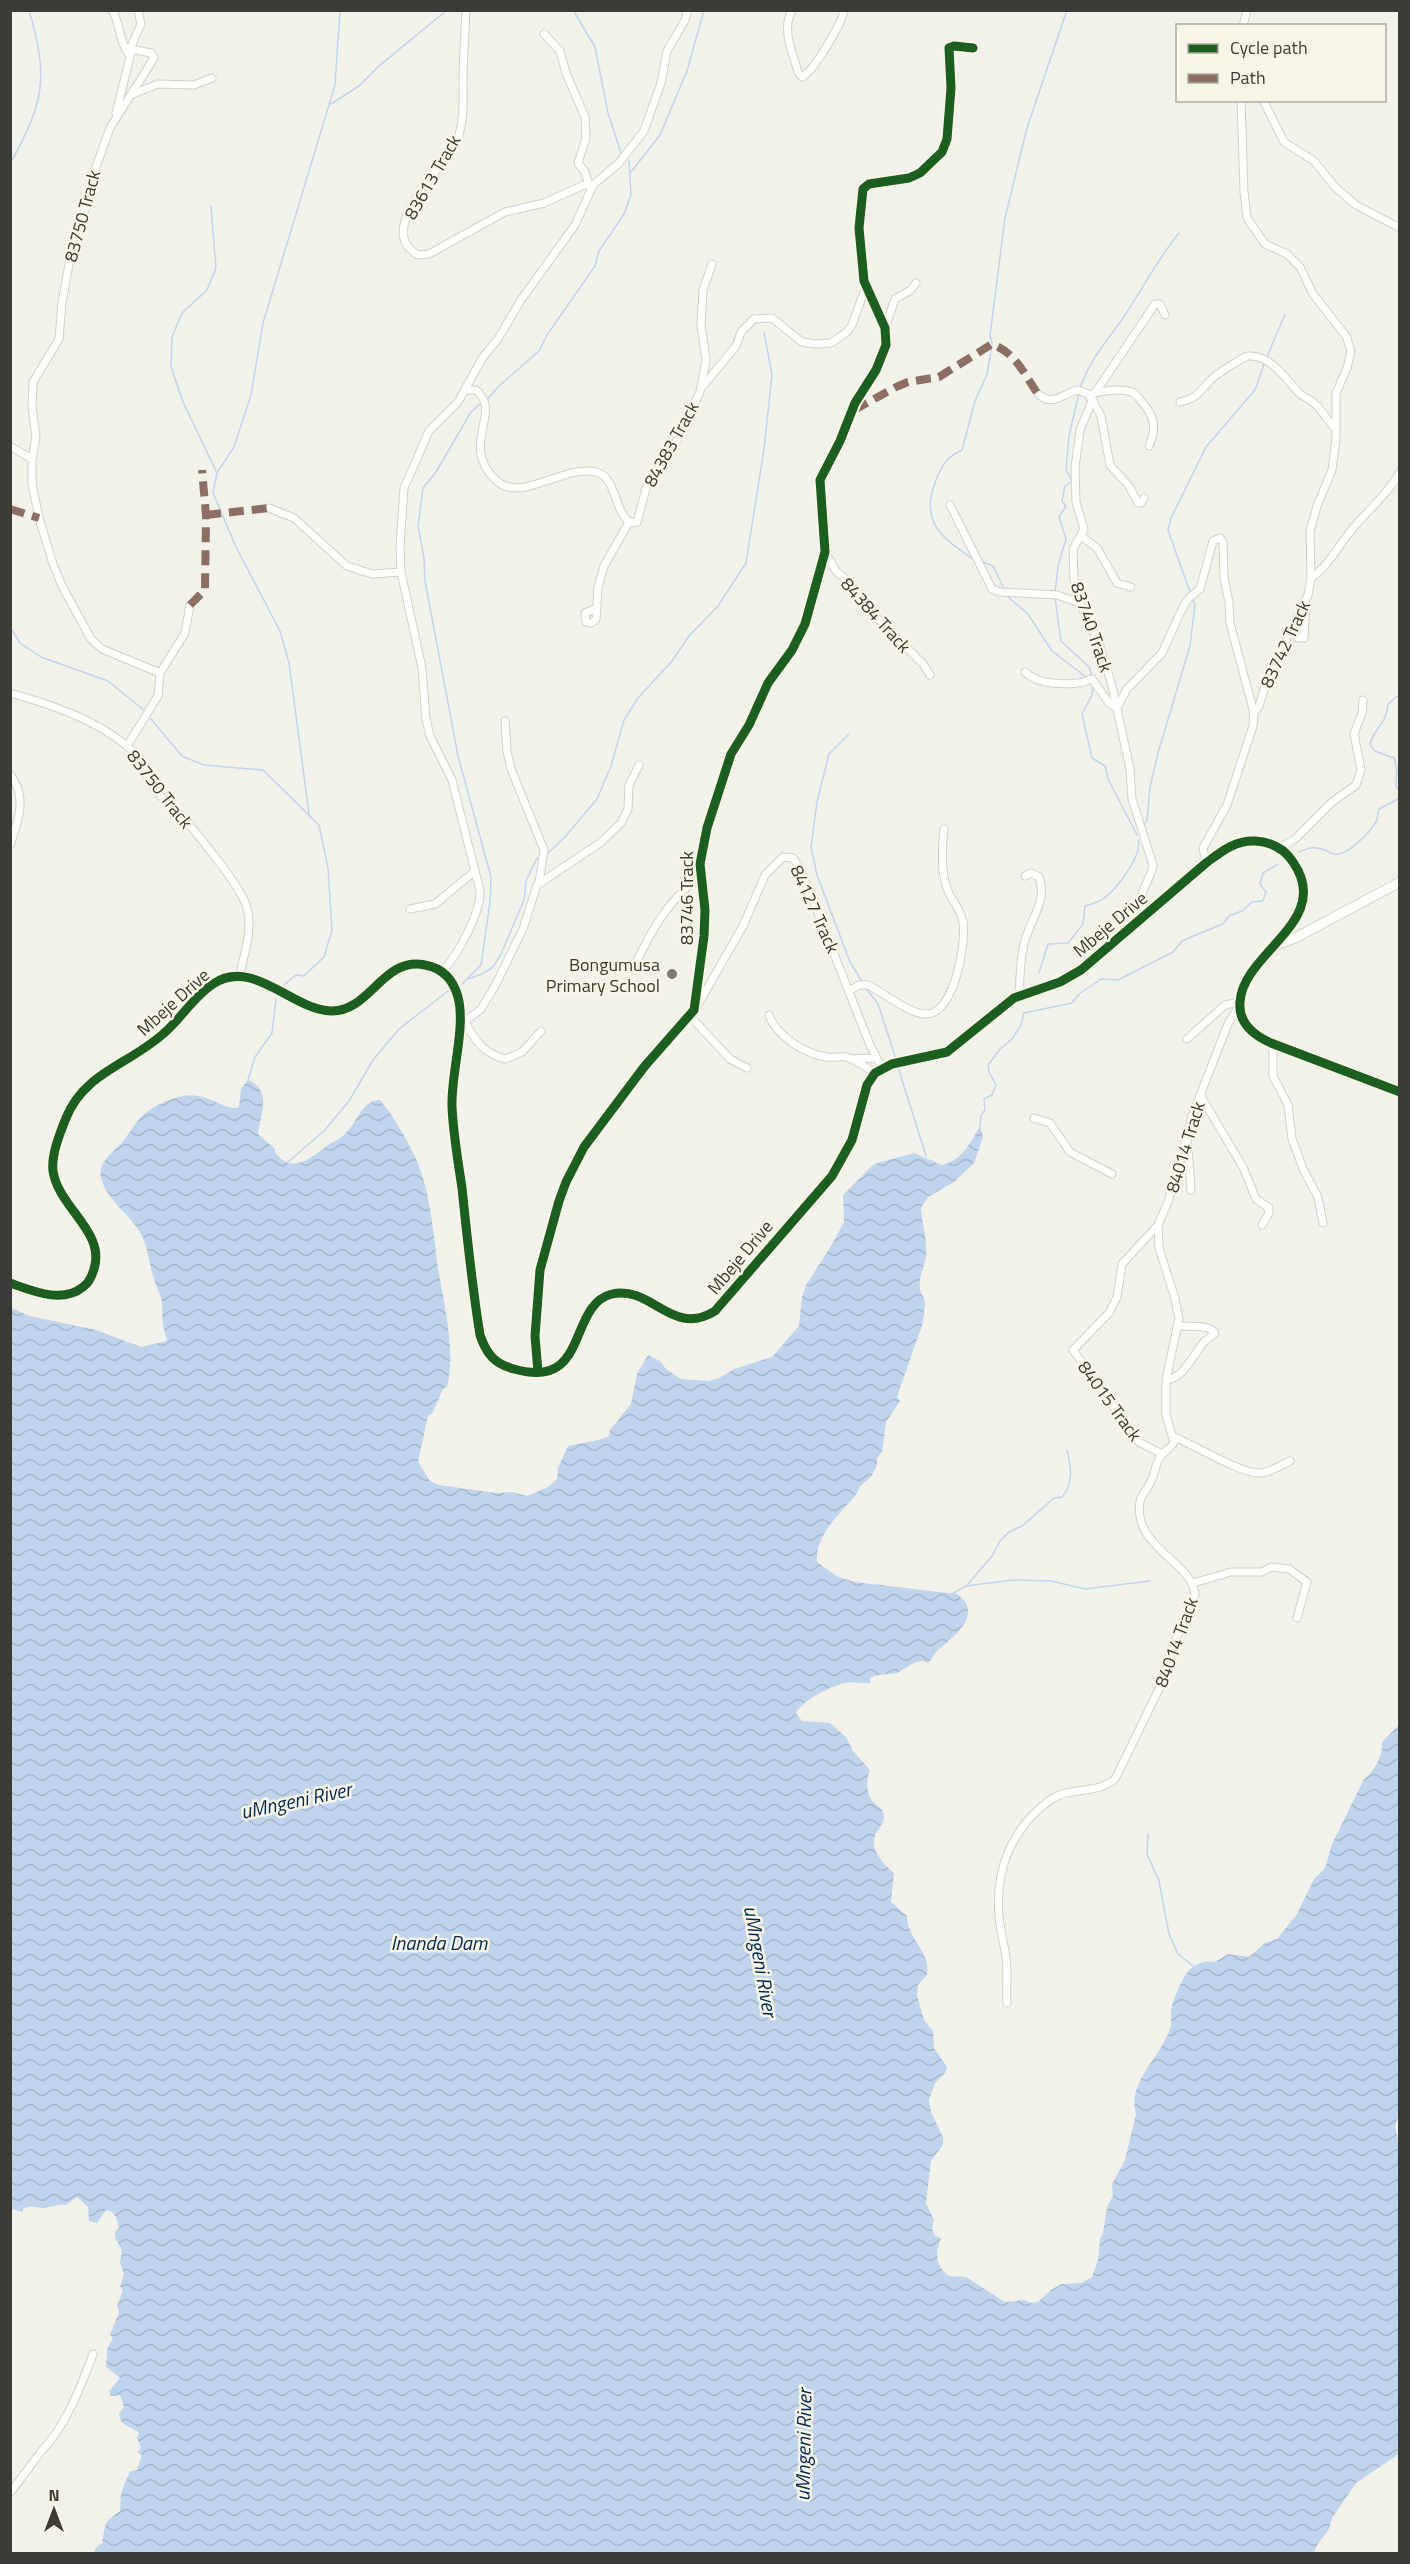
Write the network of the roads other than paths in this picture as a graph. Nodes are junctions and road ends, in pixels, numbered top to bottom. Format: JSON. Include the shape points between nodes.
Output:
{"nodes":[{"id":1,"x":112,"y":10,"type":"edge"},
{"id":2,"x":138,"y":10,"type":"edge"},
{"id":3,"x":466,"y":10,"type":"edge"},
{"id":4,"x":688,"y":10,"type":"edge"},
{"id":5,"x":792,"y":10,"type":"edge"},
{"id":6,"x":844,"y":10,"type":"edge"},
{"id":7,"x":544,"y":34,"type":"dead end"},
{"id":8,"x":972,"y":48,"type":"dead end"},
{"id":9,"x":131,"y":51,"type":"junction"},
{"id":10,"x":212,"y":78,"type":"dead end"},
{"id":11,"x":133,"y":94,"type":"junction"},
{"id":12,"x":1241,"y":102,"type":"edge"},
{"id":13,"x":1264,"y":102,"type":"edge"},
{"id":14,"x":116,"y":117,"type":"junction"},
{"id":15,"x":591,"y":185,"type":"junction"},
{"id":16,"x":1400,"y":228,"type":"edge"},
{"id":17,"x":712,"y":264,"type":"dead end"},
{"id":18,"x":916,"y":283,"type":"dead end"},
{"id":19,"x":866,"y":286,"type":"junction"},
{"id":20,"x":1165,"y":315,"type":"dead end"},
{"id":21,"x":885,"y":328,"type":"junction"},
{"id":22,"x":702,"y":388,"type":"junction"},
{"id":23,"x":465,"y":390,"type":"junction"},
{"id":24,"x":1038,"y":394,"type":"dead end"},
{"id":25,"x":1091,"y":394,"type":"junction"},
{"id":26,"x":1180,"y":402,"type":"dead end"},
{"id":27,"x":1335,"y":428,"type":"junction"},
{"id":28,"x":10,"y":446,"type":"edge"},
{"id":29,"x":1149,"y":446,"type":"dead end"},
{"id":30,"x":32,"y":459,"type":"junction"},
{"id":31,"x":1400,"y":472,"type":"edge"},
{"id":32,"x":1144,"y":498,"type":"dead end"},
{"id":33,"x":950,"y":505,"type":"dead end"},
{"id":34,"x":269,"y":508,"type":"dead end"},
{"id":35,"x":629,"y":522,"type":"junction"},
{"id":36,"x":1081,"y":536,"type":"junction"},
{"id":37,"x":825,"y":552,"type":"junction"},
{"id":38,"x":401,"y":572,"type":"junction"},
{"id":39,"x":1311,"y":578,"type":"junction"},
{"id":40,"x":1131,"y":586,"type":"dead end"},
{"id":41,"x":1306,"y":600,"type":"junction"},
{"id":42,"x":1080,"y":603,"type":"junction"},
{"id":43,"x":190,"y":605,"type":"dead end"},
{"id":44,"x":597,"y":608,"type":"dead end"},
{"id":45,"x":1293,"y":627,"type":"junction"},
{"id":46,"x":1025,"y":672,"type":"dead end"},
{"id":47,"x":160,"y":673,"type":"junction"},
{"id":48,"x":930,"y":675,"type":"dead end"},
{"id":49,"x":10,"y":693,"type":"edge"},
{"id":50,"x":1363,"y":700,"type":"dead end"},
{"id":51,"x":1117,"y":708,"type":"junction"},
{"id":52,"x":1254,"y":713,"type":"junction"},
{"id":53,"x":505,"y":721,"type":"dead end"},
{"id":54,"x":127,"y":746,"type":"junction"},
{"id":55,"x":639,"y":765,"type":"dead end"},
{"id":56,"x":10,"y":776,"type":"edge"},
{"id":57,"x":944,"y":829,"type":"dead end"},
{"id":58,"x":10,"y":845,"type":"edge"},
{"id":59,"x":1280,"y":848,"type":"junction"},
{"id":60,"x":1206,"y":863,"type":"junction"},
{"id":61,"x":475,"y":871,"type":"junction"},
{"id":62,"x":701,"y":876,"type":"junction"},
{"id":63,"x":1025,"y":876,"type":"dead end"},
{"id":64,"x":1400,"y":882,"type":"edge"},
{"id":65,"x":539,"y":883,"type":"junction"},
{"id":66,"x":410,"y":909,"type":"dead end"},
{"id":67,"x":1147,"y":914,"type":"junction"},
{"id":68,"x":1275,"y":946,"type":"junction"},
{"id":69,"x":636,"y":963,"type":"dead end"},
{"id":70,"x":442,"y":971,"type":"junction"},
{"id":71,"x":239,"y":977,"type":"junction"},
{"id":72,"x":849,"y":991,"type":"junction"},
{"id":73,"x":1019,"y":995,"type":"junction"},
{"id":74,"x":1240,"y":1003,"type":"junction"},
{"id":75,"x":692,"y":1013,"type":"junction"},
{"id":76,"x":770,"y":1015,"type":"dead end"},
{"id":77,"x":462,"y":1024,"type":"junction"},
{"id":78,"x":541,"y":1031,"type":"dead end"},
{"id":79,"x":1187,"y":1039,"type":"dead end"},
{"id":80,"x":1271,"y":1043,"type":"junction"},
{"id":81,"x":876,"y":1058,"type":"junction"},
{"id":82,"x":851,"y":1059,"type":"junction"},
{"id":83,"x":747,"y":1068,"type":"dead end"},
{"id":84,"x":878,"y":1070,"type":"junction"},
{"id":85,"x":1400,"y":1092,"type":"edge"},
{"id":86,"x":1200,"y":1095,"type":"junction"},
{"id":87,"x":1034,"y":1118,"type":"dead end"},
{"id":88,"x":1186,"y":1133,"type":"junction"},
{"id":89,"x":1112,"y":1174,"type":"dead end"},
{"id":90,"x":1191,"y":1190,"type":"dead end"},
{"id":91,"x":1323,"y":1223,"type":"dead end"},
{"id":92,"x":1158,"y":1225,"type":"junction"},
{"id":93,"x":1262,"y":1225,"type":"dead end"},
{"id":94,"x":10,"y":1283,"type":"edge"},
{"id":95,"x":1179,"y":1326,"type":"junction"},
{"id":96,"x":538,"y":1372,"type":"junction"},
{"id":97,"x":1166,"y":1380,"type":"junction"},
{"id":98,"x":1174,"y":1437,"type":"junction"},
{"id":99,"x":1162,"y":1454,"type":"junction"},
{"id":100,"x":1290,"y":1461,"type":"dead end"},
{"id":101,"x":1193,"y":1583,"type":"junction"},
{"id":102,"x":1297,"y":1618,"type":"dead end"},
{"id":103,"x":1007,"y":2003,"type":"dead end"},
{"id":104,"x":93,"y":2354,"type":"dead end"},
{"id":105,"x":10,"y":2493,"type":"edge"}],
"edges":[{"from":1,"to":9,"type":"street","via":[[121,40]]},
{"from":2,"to":9,"type":"street","via":[[141,24]]},
{"from":3,"to":15,"type":"street","name":"83613 Track","via":[[460,132],[411,207],[403,232],[407,246],[418,255],[429,254],[505,212],[544,203]]},
{"from":4,"to":15,"type":"street","via":[[667,51],[661,83],[644,131],[618,164]]},
{"from":5,"to":6,"type":"street","via":[[787,31],[802,77],[829,43]]},
{"from":7,"to":15,"type":"street","via":[[560,51],[585,117],[586,138],[578,163]]},
{"from":8,"to":19,"type":"street","via":[[949,48],[947,139],[938,157],[909,178],[868,183],[863,189],[859,228]]},
{"from":9,"to":11,"type":"street","name":"83750 Track","via":[[151,53],[153,58]]},
{"from":9,"to":14,"type":"street"},
{"from":10,"to":11,"type":"street","via":[[187,86],[158,84]]},
{"from":11,"to":14,"type":"street","name":"83750 Track"},
{"from":12,"to":27,"type":"street","name":"83742 Track","via":[[1247,218],[1265,244],[1294,259],[1313,294],[1350,342],[1351,358],[1335,399]]},
{"from":13,"to":16,"type":"street","via":[[1279,136],[1289,147],[1314,160],[1335,187],[1356,204]]},
{"from":14,"to":30,"type":"street","name":"83750 Track","via":[[101,148],[90,198],[74,236],[59,339],[33,382],[36,437]]},
{"from":15,"to":23,"type":"street","via":[[575,225],[478,364]]},
{"from":17,"to":22,"type":"street","name":"84383 Track","via":[[703,295],[701,325],[706,360]]},
{"from":18,"to":21,"type":"street","name":"83746 Track","via":[[895,299]]},
{"from":19,"to":21,"type":"street"},
{"from":19,"to":22,"type":"street","via":[[852,325],[831,343],[802,342],[772,318],[754,319]]},
{"from":20,"to":25,"type":"street","name":"83740 Track","via":[[1160,304],[1155,304]]},
{"from":21,"to":37,"type":"street","name":"83746 Track","via":[[882,358],[851,411],[820,480]]},
{"from":22,"to":35,"type":"street","name":"84383 Track","via":[[677,441],[647,485],[639,520]]},
{"from":23,"to":35,"type":"street","via":[[476,390],[484,404],[486,415],[479,441],[482,460],[500,483],[519,488],[570,472],[595,471],[610,484],[621,513]]},
{"from":23,"to":38,"type":"street","via":[[429,431],[406,478],[401,513]]},
{"from":24,"to":25,"type":"street","via":[[1052,400],[1074,391]]},
{"from":25,"to":29,"type":"street","via":[[1112,390],[1135,394],[1154,420]]},
{"from":25,"to":32,"type":"street","via":[[1101,416],[1112,468],[1138,503]]},
{"from":25,"to":36,"type":"street","name":"83740 Track","via":[[1091,405],[1078,436],[1075,467],[1076,502],[1084,529]]},
{"from":26,"to":27,"type":"street","via":[[1191,400],[1242,358],[1254,357],[1275,366]]},
{"from":27,"to":39,"type":"street","name":"83742 Track","via":[[1332,470],[1310,531]]},
{"from":28,"to":30,"type":"street"},
{"from":30,"to":47,"type":"street","name":"83750 Track","via":[[39,518],[62,586],[91,639],[102,649]]},
{"from":31,"to":39,"type":"street","via":[[1380,501]]},
{"from":33,"to":42,"type":"street","via":[[992,589],[1057,595]]},
{"from":34,"to":38,"type":"street","via":[[294,518],[347,566],[372,574]]},
{"from":35,"to":44,"type":"street","via":[[604,567]]},
{"from":36,"to":40,"type":"street","via":[[1103,557],[1117,583]]},
{"from":36,"to":42,"type":"street","name":"83740 Track","via":[[1072,556]]},
{"from":37,"to":48,"type":"street","name":"84384 Track","via":[[836,571]]},
{"from":37,"to":62,"type":"street","name":"83746 Track","via":[[801,635],[730,754],[703,843]]},
{"from":38,"to":61,"type":"street","via":[[422,668],[430,736],[452,780]]},
{"from":39,"to":41,"type":"street","name":"83742 Track"},
{"from":41,"to":45,"type":"street","name":"83742 Track"},
{"from":41,"to":45,"type":"street","via":[[1304,638],[1298,638]]},
{"from":42,"to":51,"type":"street","name":"83740 Track","via":[[1100,646]]},
{"from":43,"to":47,"type":"street","via":[[185,633]]},
{"from":45,"to":52,"type":"street","name":"83742 Track"},
{"from":46,"to":51,"type":"street","via":[[1050,682],[1076,684],[1092,679],[1109,704]]},
{"from":47,"to":54,"type":"street","via":[[156,701]]},
{"from":49,"to":54,"type":"street","name":"83750 Track","via":[[67,710]]},
{"from":50,"to":59,"type":"street","via":[[1353,737],[1361,770],[1356,785]]},
{"from":51,"to":52,"type":"street","via":[[1127,689],[1162,653],[1189,598],[1200,590],[1217,538],[1223,542],[1230,623]]},
{"from":51,"to":67,"type":"street","name":"83740 Track","via":[[1132,799],[1153,865],[1141,895]]},
{"from":52,"to":60,"type":"street","name":"83742 Track","via":[[1227,805],[1203,848]]},
{"from":53,"to":65,"type":"street","via":[[511,769],[543,850]]},
{"from":54,"to":71,"type":"street","name":"83750 Track","via":[[156,791],[174,808],[243,897],[249,916]]},
{"from":55,"to":65,"type":"street","via":[[630,785],[628,809],[617,829]]},
{"from":56,"to":58,"type":"street","via":[[21,797]]},
{"from":57,"to":72,"type":"street","via":[[946,883],[962,918],[963,935],[958,970],[946,1002],[936,1011],[922,1013],[868,985]]},
{"from":59,"to":60,"type":"street","name":"Mbeje Drive","via":[[1264,842],[1241,841]]},
{"from":59,"to":68,"type":"street","via":[[1299,871],[1303,893],[1296,917]]},
{"from":60,"to":67,"type":"street","name":"Mbeje Drive"},
{"from":61,"to":66,"type":"street","via":[[435,904]]},
{"from":61,"to":70,"type":"street","via":[[479,902],[454,956]]},
{"from":62,"to":69,"type":"street","via":[[659,920]]},
{"from":62,"to":75,"type":"street","name":"83746 Track","via":[[705,920]]},
{"from":63,"to":73,"type":"street","via":[[1031,873],[1039,877],[1040,895],[1038,914],[1023,945]]},
{"from":64,"to":68,"type":"street"},
{"from":65,"to":77,"type":"street","via":[[523,929],[495,986],[481,1009]]},
{"from":67,"to":73,"type":"street","name":"Mbeje Drive","via":[[1082,970]]},
{"from":68,"to":74,"type":"street","via":[[1249,977]]},
{"from":70,"to":71,"type":"street","name":"Mbeje Drive","via":[[419,964],[402,965],[357,1002],[332,1011],[301,1002],[254,979]]},
{"from":70,"to":77,"type":"street","via":[[458,999]]},
{"from":71,"to":94,"type":"street","name":"Mbeje Drive","via":[[223,978],[209,986],[153,1043],[92,1080],[65,1119],[52,1169],[62,1196],[92,1238],[97,1261],[89,1283],[75,1293],[61,1296]]},
{"from":72,"to":75,"type":"street","name":"84127 Track","via":[[800,868],[793,858],[783,857],[765,875],[736,940]]},
{"from":72,"to":81,"type":"street","name":"84127 Track"},
{"from":73,"to":84,"type":"street","name":"Mbeje Drive","via":[[947,1052]]},
{"from":74,"to":79,"type":"street","via":[[1225,1005]]},
{"from":74,"to":80,"type":"street","via":[[1247,1027]]},
{"from":74,"to":86,"type":"street","name":"84014 Track"},
{"from":75,"to":83,"type":"street","via":[[730,1059]]},
{"from":75,"to":96,"type":"street","via":[[644,1067],[582,1151],[566,1182],[540,1270],[535,1336]]},
{"from":76,"to":82,"type":"street","via":[[781,1034],[806,1050],[824,1057]]},
{"from":77,"to":78,"type":"street","via":[[475,1042],[506,1059],[522,1052]]},
{"from":77,"to":96,"type":"street","via":[[453,1087],[453,1123],[480,1335],[493,1359],[514,1369]]},
{"from":80,"to":85,"type":"street"},
{"from":80,"to":91,"type":"street","via":[[1273,1076],[1288,1105],[1292,1139],[1318,1197]]},
{"from":81,"to":82,"type":"street"},
{"from":81,"to":84,"type":"street","name":"84127 Track"},
{"from":82,"to":84,"type":"street"},
{"from":84,"to":96,"type":"street","name":"Mbeje Drive","via":[[867,1085],[852,1140],[831,1176],[723,1304],[707,1317],[692,1320],[671,1315],[631,1294],[607,1296],[589,1310],[567,1358]]},
{"from":86,"to":88,"type":"street","name":"84014 Track"},
{"from":86,"to":93,"type":"street","via":[[1244,1167],[1256,1199],[1269,1208]]},
{"from":87,"to":89,"type":"street","via":[[1050,1123],[1070,1152]]},
{"from":88,"to":90,"type":"street"},
{"from":88,"to":92,"type":"street","name":"84014 Track"},
{"from":92,"to":95,"type":"street","name":"84014 Track","via":[[1159,1248]]},
{"from":92,"to":99,"type":"street","name":"84015 Track","via":[[1122,1264],[1117,1297],[1109,1313],[1073,1350],[1139,1443]]},
{"from":95,"to":97,"type":"street","name":"84014 Track"},
{"from":95,"to":97,"type":"street","via":[[1207,1327],[1215,1333],[1181,1372]]},
{"from":97,"to":98,"type":"street","name":"84014 Track","via":[[1166,1415]]},
{"from":98,"to":99,"type":"street","name":"84014 Track","via":[[1171,1448]]},
{"from":98,"to":100,"type":"street","via":[[1254,1472],[1269,1471]]},
{"from":99,"to":101,"type":"street","name":"84014 Track","via":[[1141,1498],[1141,1516],[1158,1549]]},
{"from":101,"to":102,"type":"street","via":[[1231,1572],[1289,1569],[1307,1582]]},
{"from":101,"to":103,"type":"street","name":"84014 Track","via":[[1195,1595],[1172,1648],[1164,1678],[1115,1779],[1104,1786],[1064,1793],[1050,1800],[1028,1821],[1005,1856],[998,1892],[1008,1972]]},
{"from":104,"to":105,"type":"street","via":[[59,2432]]}]}
